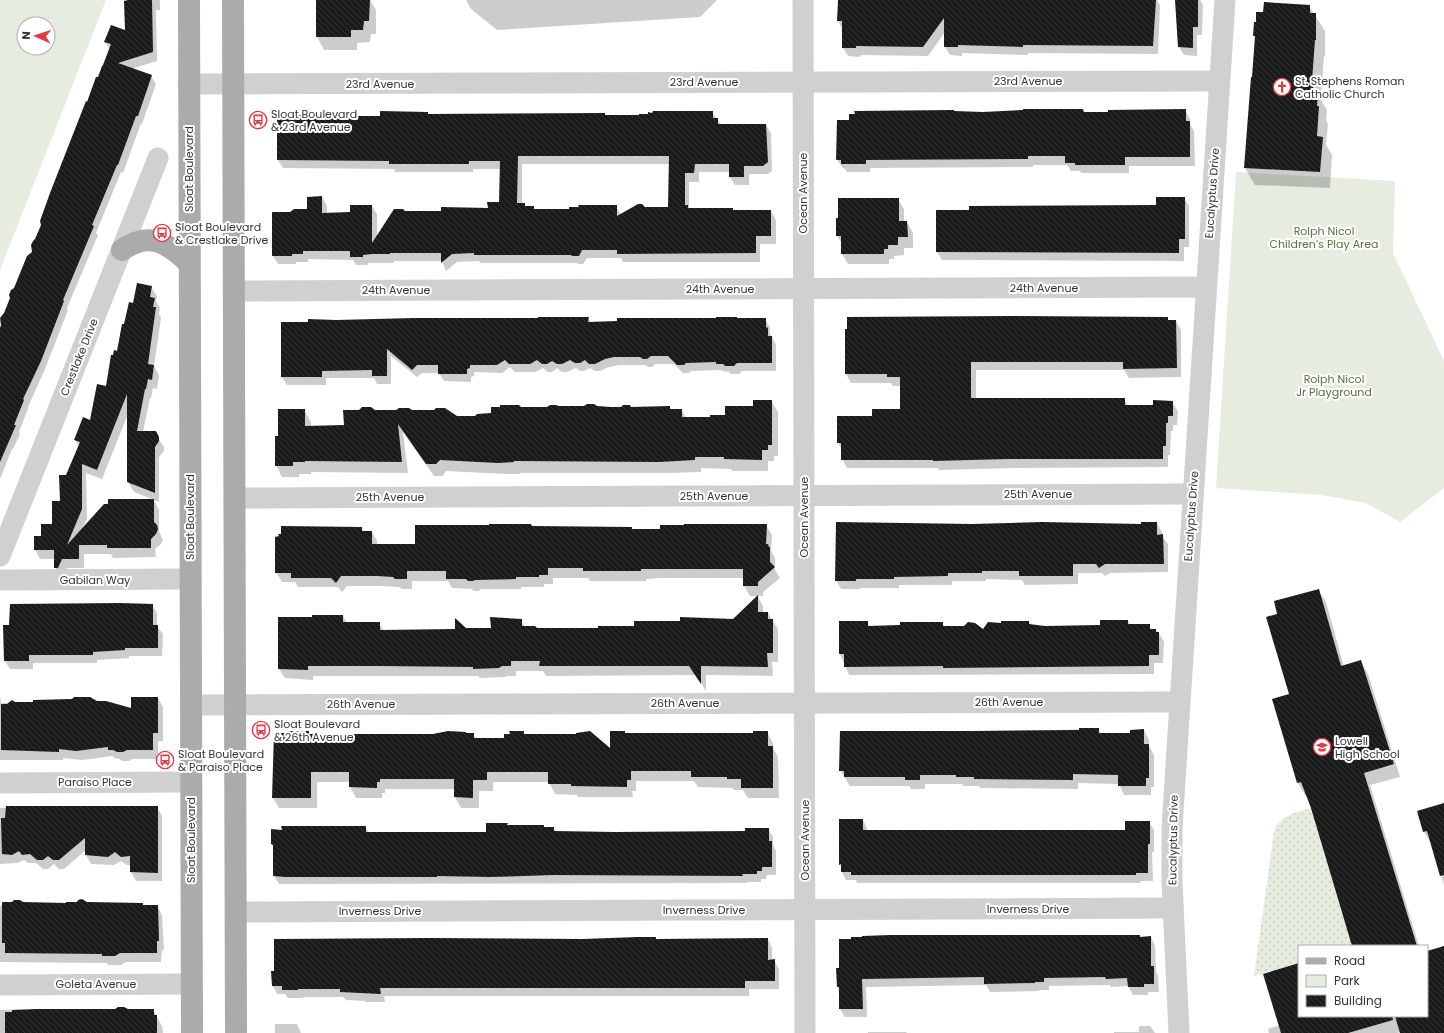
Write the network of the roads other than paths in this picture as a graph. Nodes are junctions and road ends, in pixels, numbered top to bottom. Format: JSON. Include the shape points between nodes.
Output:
{"nodes":[{"id":1,"x":188,"y":0,"type":"edge"},
{"id":2,"x":233,"y":0,"type":"edge"},
{"id":3,"x":802,"y":0,"type":"edge"},
{"id":4,"x":1224,"y":0,"type":"edge"},
{"id":5,"x":1219,"y":81,"type":"junction"},
{"id":6,"x":803,"y":82,"type":"junction"},
{"id":7,"x":188,"y":84,"type":"junction"},
{"id":8,"x":233,"y":84,"type":"junction"},
{"id":9,"x":158,"y":158,"type":"dead end"},
{"id":10,"x":122,"y":250,"type":"junction"},
{"id":11,"x":189,"y":263,"type":"junction"},
{"id":12,"x":1206,"y":287,"type":"junction"},
{"id":13,"x":803,"y":289,"type":"junction"},
{"id":14,"x":234,"y":291,"type":"junction"},
{"id":15,"x":1193,"y":494,"type":"junction"},
{"id":16,"x":804,"y":496,"type":"junction"},
{"id":17,"x":234,"y":498,"type":"junction"},
{"id":18,"x":0,"y":556,"type":"edge"},
{"id":19,"x":190,"y":579,"type":"junction"},
{"id":20,"x":0,"y":580,"type":"edge"},
{"id":21,"x":1180,"y":702,"type":"junction"},
{"id":22,"x":804,"y":703,"type":"junction"},
{"id":23,"x":190,"y":705,"type":"junction"},
{"id":24,"x":235,"y":705,"type":"junction"},
{"id":25,"x":191,"y":782,"type":"junction"},
{"id":26,"x":0,"y":783,"type":"edge"},
{"id":27,"x":1173,"y":908,"type":"junction"},
{"id":28,"x":805,"y":909,"type":"junction"},
{"id":29,"x":236,"y":912,"type":"junction"},
{"id":30,"x":192,"y":984,"type":"junction"},
{"id":31,"x":0,"y":985,"type":"edge"},
{"id":32,"x":192,"y":1033,"type":"edge"},
{"id":33,"x":236,"y":1033,"type":"edge"},
{"id":34,"x":806,"y":1033,"type":"edge"},
{"id":35,"x":1179,"y":1033,"type":"edge"}],
"edges":[{"from":1,"to":7,"type":"main road","name":"Sloat Boulevard"},
{"from":2,"to":8,"type":"main road"},
{"from":3,"to":6,"type":"street","name":"Ocean Avenue"},
{"from":4,"to":5,"type":"street","name":"Eucalyptus Drive"},
{"from":5,"to":6,"type":"street","name":"23rd Avenue"},
{"from":5,"to":12,"type":"street","name":"Eucalyptus Drive"},
{"from":6,"to":8,"type":"street","name":"23rd Avenue"},
{"from":6,"to":13,"type":"street","name":"Ocean Avenue"},
{"from":7,"to":8,"type":"street","name":"23rd Avenue"},
{"from":7,"to":11,"type":"main road","name":"Sloat Boulevard"},
{"from":8,"to":14,"type":"main road"},
{"from":9,"to":10,"type":"street","name":"Crestlake Drive"},
{"from":10,"to":11,"type":"main road","via":[[139,240],[155,241],[172,248]]},
{"from":10,"to":18,"type":"street","name":"Crestlake Drive"},
{"from":11,"to":19,"type":"main road","name":"Sloat Boulevard"},
{"from":12,"to":13,"type":"street","name":"24th Avenue"},
{"from":12,"to":15,"type":"street","name":"Eucalyptus Drive"},
{"from":13,"to":14,"type":"street","name":"24th Avenue"},
{"from":13,"to":16,"type":"street","name":"Ocean Avenue"},
{"from":14,"to":17,"type":"main road"},
{"from":15,"to":16,"type":"street","name":"25th Avenue"},
{"from":15,"to":21,"type":"street","name":"Eucalyptus Drive"},
{"from":16,"to":17,"type":"street","name":"25th Avenue"},
{"from":16,"to":22,"type":"street","name":"Ocean Avenue"},
{"from":17,"to":24,"type":"main road"},
{"from":19,"to":20,"type":"street","name":"Gabilan Way"},
{"from":19,"to":23,"type":"main road","name":"Sloat Boulevard"},
{"from":21,"to":22,"type":"street","name":"26th Avenue"},
{"from":21,"to":27,"type":"street","name":"Eucalyptus Drive","via":[[1171,855]]},
{"from":22,"to":24,"type":"street","name":"26th Avenue"},
{"from":22,"to":28,"type":"street","name":"Ocean Avenue"},
{"from":23,"to":24,"type":"street","name":"26th Avenue"},
{"from":23,"to":25,"type":"main road","name":"Sloat Boulevard"},
{"from":24,"to":29,"type":"main road"},
{"from":25,"to":26,"type":"street","name":"Paraiso Place"},
{"from":25,"to":30,"type":"main road","name":"Sloat Boulevard"},
{"from":27,"to":28,"type":"street","name":"Inverness Drive"},
{"from":27,"to":35,"type":"street","name":"Eucalyptus Drive"},
{"from":28,"to":29,"type":"street","name":"Inverness Drive"},
{"from":28,"to":34,"type":"street","name":"Ocean Avenue"},
{"from":29,"to":33,"type":"main road"},
{"from":30,"to":31,"type":"street","name":"Goleta Avenue"},
{"from":30,"to":32,"type":"main road","name":"Sloat Boulevard"}]}
